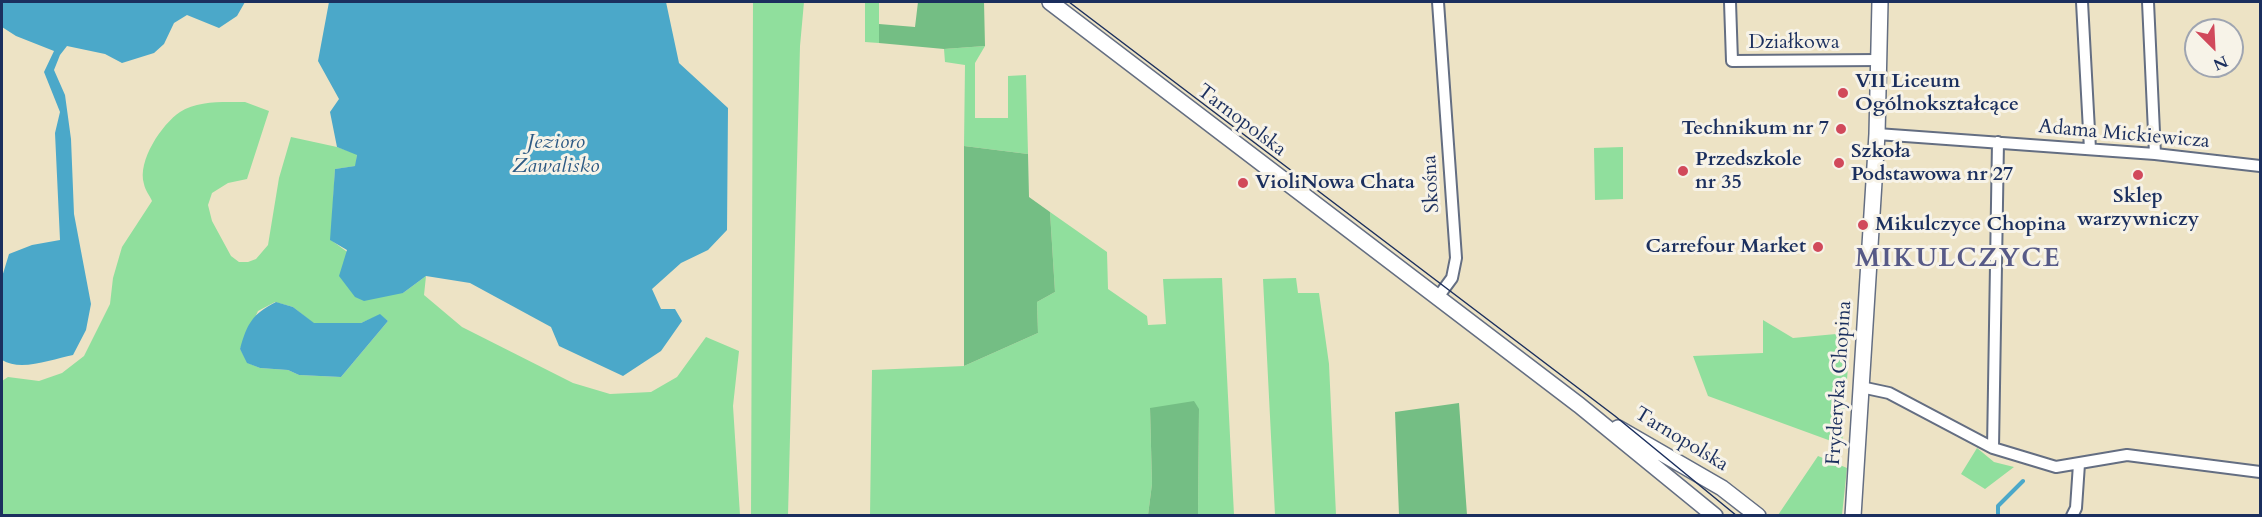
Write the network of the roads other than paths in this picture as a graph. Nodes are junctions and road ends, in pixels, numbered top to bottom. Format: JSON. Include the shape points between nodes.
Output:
{"nodes":[{"id":1,"x":1050,"y":2,"type":"edge"},
{"id":2,"x":1438,"y":2,"type":"edge"},
{"id":3,"x":1730,"y":2,"type":"edge"},
{"id":4,"x":1880,"y":2,"type":"edge"},
{"id":5,"x":2082,"y":2,"type":"edge"},
{"id":6,"x":2148,"y":2,"type":"edge"},
{"id":7,"x":1880,"y":60,"type":"junction"},
{"id":8,"x":1877,"y":134,"type":"junction"},
{"id":9,"x":1998,"y":142,"type":"junction"},
{"id":10,"x":2090,"y":149,"type":"junction"},
{"id":11,"x":2155,"y":154,"type":"junction"},
{"id":12,"x":2260,"y":166,"type":"edge"},
{"id":13,"x":1438,"y":297,"type":"junction"},
{"id":14,"x":1861,"y":387,"type":"junction"},
{"id":15,"x":1579,"y":405,"type":"junction"},
{"id":16,"x":1993,"y":448,"type":"junction"},
{"id":17,"x":2079,"y":464,"type":"junction"},
{"id":18,"x":2260,"y":472,"type":"edge"},
{"id":19,"x":1715,"y":516,"type":"edge"},
{"id":20,"x":1758,"y":516,"type":"edge"},
{"id":21,"x":1853,"y":516,"type":"edge"},
{"id":22,"x":2072,"y":516,"type":"edge"}],
"edges":[{"from":1,"to":13,"type":"main road","name":"Tarnopolska"},
{"from":2,"to":13,"type":"street","name":"Skośna","via":[[1455,258],[1452,278]]},
{"from":3,"to":7,"type":"street","name":"Działkowa","via":[[1732,61]]},
{"from":4,"to":7,"type":"main road","name":"Fryderyka Chopina"},
{"from":5,"to":10,"type":"street"},
{"from":6,"to":11,"type":"street"},
{"from":7,"to":8,"type":"main road","name":"Fryderyka Chopina"},
{"from":8,"to":9,"type":"street","name":"Adama Mickiewicza"},
{"from":8,"to":14,"type":"main road","name":"Fryderyka Chopina"},
{"from":9,"to":10,"type":"street","name":"Adama Mickiewicza"},
{"from":9,"to":16,"type":"street"},
{"from":10,"to":11,"type":"street","name":"Adama Mickiewicza"},
{"from":11,"to":12,"type":"street","name":"Adama Mickiewicza"},
{"from":13,"to":15,"type":"main road","name":"Tarnopolska"},
{"from":14,"to":16,"type":"street","via":[[1889,393]]},
{"from":14,"to":21,"type":"main road","name":"Fryderyka Chopina"},
{"from":15,"to":19,"type":"main road","name":"Tarnopolska"},
{"from":15,"to":20,"type":"main road","name":"Tarnopolska","via":[[1722,489]]},
{"from":16,"to":17,"type":"street","via":[[2056,467]]},
{"from":17,"to":18,"type":"street","via":[[2127,455]]},
{"from":17,"to":22,"type":"street"}]}
